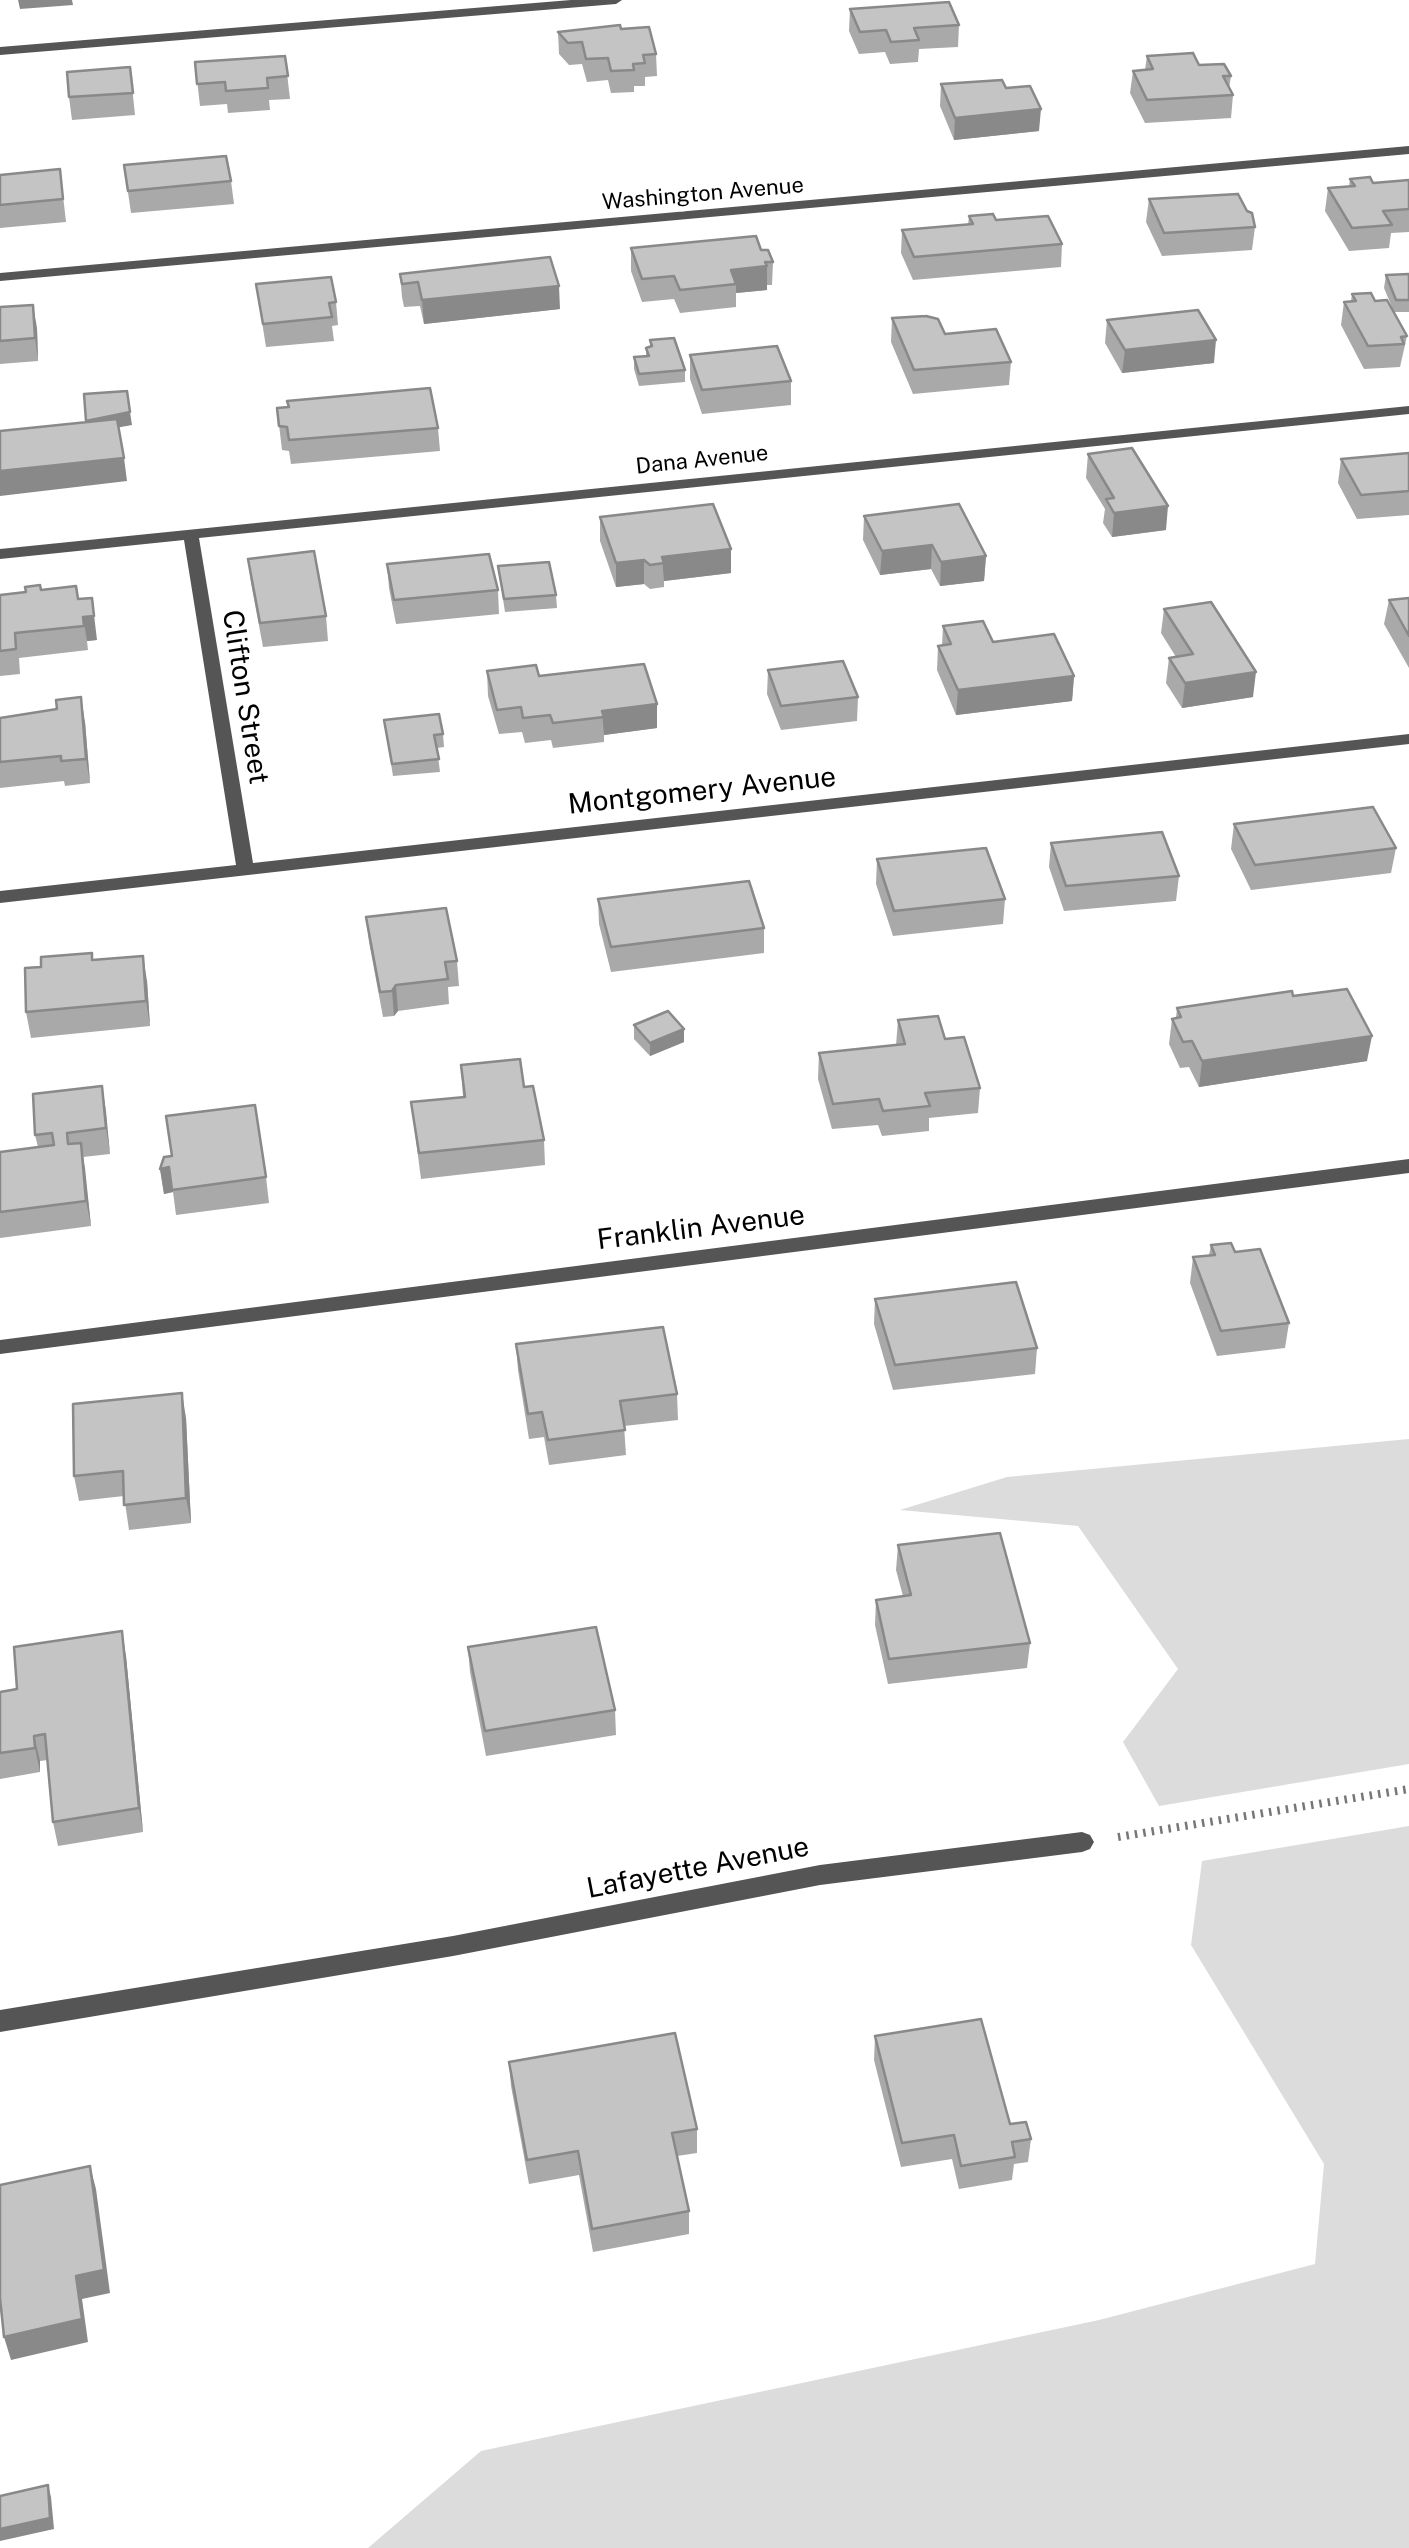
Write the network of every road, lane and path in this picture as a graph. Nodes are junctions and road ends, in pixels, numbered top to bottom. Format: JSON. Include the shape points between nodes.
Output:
{"nodes":[{"id":1,"x":616,"y":0,"type":"edge"},
{"id":2,"x":0,"y":51,"type":"edge"},
{"id":3,"x":1409,"y":150,"type":"edge"},
{"id":4,"x":0,"y":277,"type":"edge"},
{"id":5,"x":1409,"y":410,"type":"edge"},
{"id":6,"x":191,"y":535,"type":"junction"},
{"id":7,"x":0,"y":554,"type":"edge"},
{"id":8,"x":1409,"y":739,"type":"edge"},
{"id":9,"x":246,"y":869,"type":"junction"},
{"id":10,"x":0,"y":897,"type":"edge"},
{"id":11,"x":1409,"y":1166,"type":"edge"},
{"id":12,"x":0,"y":1347,"type":"edge"},
{"id":13,"x":1409,"y":1789,"type":"edge"},
{"id":14,"x":1082,"y":1842,"type":"joint"},
{"id":15,"x":0,"y":2021,"type":"edge"}],
"edges":[{"from":1,"to":2,"type":"street"},
{"from":3,"to":4,"type":"street","name":"Washington Avenue"},
{"from":5,"to":6,"type":"street","name":"Dana Avenue"},
{"from":6,"to":7,"type":"street","name":"Dana Avenue"},
{"from":6,"to":9,"type":"street","name":"Clifton Street"},
{"from":8,"to":9,"type":"street","name":"Montgomery Avenue"},
{"from":9,"to":10,"type":"street","name":"Montgomery Avenue"},
{"from":11,"to":12,"type":"street","name":"Franklin Avenue"},
{"from":13,"to":14,"type":"path"},
{"from":14,"to":15,"type":"street","name":"Lafayette Avenue","via":[[820,1875],[453,1946]]}]}
